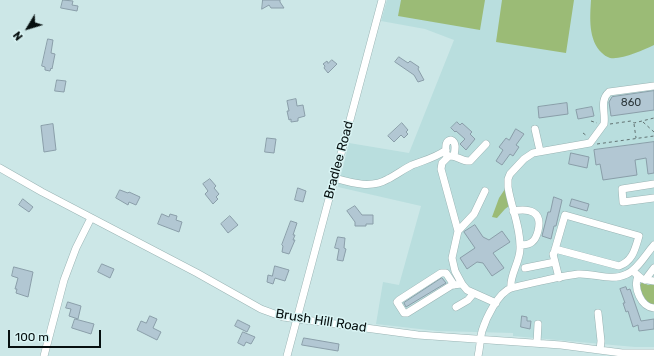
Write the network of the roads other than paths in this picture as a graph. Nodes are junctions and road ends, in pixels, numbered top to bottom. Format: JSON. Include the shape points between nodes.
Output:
{"nodes":[{"id":1,"x":382,"y":0,"type":"edge"},
{"id":2,"x":654,"y":86,"type":"edge"},
{"id":3,"x":535,"y":129,"type":"dead end"},
{"id":4,"x":486,"y":144,"type":"dead end"},
{"id":5,"x":446,"y":150,"type":"junction"},
{"id":6,"x":540,"y":151,"type":"junction"},
{"id":7,"x":454,"y":156,"type":"junction"},
{"id":8,"x":432,"y":159,"type":"junction"},
{"id":9,"x":446,"y":159,"type":"junction"},
{"id":10,"x":0,"y":168,"type":"edge"},
{"id":11,"x":441,"y":169,"type":"junction"},
{"id":12,"x":334,"y":178,"type":"junction"},
{"id":13,"x":654,"y":184,"type":"edge"},
{"id":14,"x":485,"y":191,"type":"dead end"},
{"id":15,"x":654,"y":198,"type":"edge"},
{"id":16,"x":513,"y":211,"type":"junction"},
{"id":17,"x":90,"y":218,"type":"junction"},
{"id":18,"x":458,"y":230,"type":"junction"},
{"id":19,"x":520,"y":245,"type":"junction"},
{"id":20,"x":654,"y":245,"type":"edge"},
{"id":21,"x":555,"y":249,"type":"junction"},
{"id":22,"x":555,"y":262,"type":"junction"},
{"id":23,"x":525,"y":268,"type":"dead end"},
{"id":24,"x":654,"y":268,"type":"edge"},
{"id":25,"x":633,"y":270,"type":"junction"},
{"id":26,"x":559,"y":278,"type":"junction"},
{"id":27,"x":641,"y":278,"type":"junction"},
{"id":28,"x":654,"y":281,"type":"edge"},
{"id":29,"x":462,"y":284,"type":"junction"},
{"id":30,"x":454,"y":285,"type":"junction"},
{"id":31,"x":511,"y":288,"type":"junction"},
{"id":32,"x":473,"y":294,"type":"junction"},
{"id":33,"x":496,"y":303,"type":"junction"},
{"id":34,"x":456,"y":307,"type":"dead end"},
{"id":35,"x":654,"y":308,"type":"edge"},
{"id":36,"x":598,"y":313,"type":"dead end"},
{"id":37,"x":296,"y":319,"type":"junction"},
{"id":38,"x":538,"y":324,"type":"dead end"},
{"id":39,"x":481,"y":339,"type":"junction"},
{"id":40,"x":537,"y":343,"type":"junction"},
{"id":41,"x":600,"y":350,"type":"junction"},
{"id":42,"x":589,"y":352,"type":"edge"},
{"id":43,"x":654,"y":353,"type":"edge"},
{"id":44,"x":44,"y":356,"type":"edge"},
{"id":45,"x":287,"y":356,"type":"edge"},
{"id":46,"x":478,"y":356,"type":"edge"}],
"edges":[{"from":1,"to":12,"type":"street","name":"Bradlee Road"},
{"from":2,"to":6,"type":"street","via":[[607,94],[603,102],[604,124],[586,145]]},
{"from":3,"to":6,"type":"street"},
{"from":4,"to":7,"type":"street","via":[[470,161]]},
{"from":5,"to":7,"type":"street","via":[[446,142],[452,140],[455,144]]},
{"from":5,"to":8,"type":"street"},
{"from":5,"to":9,"type":"street"},
{"from":6,"to":16,"type":"street","via":[[524,159],[508,180]]},
{"from":7,"to":9,"type":"street"},
{"from":8,"to":11,"type":"street"},
{"from":8,"to":12,"type":"street","via":[[376,184],[352,183]]},
{"from":9,"to":11,"type":"street"},
{"from":10,"to":17,"type":"street","name":"Brush Hill Road"},
{"from":11,"to":18,"type":"street"},
{"from":12,"to":37,"type":"street","name":"Bradlee Road"},
{"from":13,"to":15,"type":"street","via":[[622,189],[623,202]]},
{"from":14,"to":18,"type":"street","via":[[474,214]]},
{"from":16,"to":19,"type":"street"},
{"from":16,"to":19,"type":"street","via":[[530,210],[539,221],[534,241]]},
{"from":17,"to":37,"type":"street","name":"Brush Hill Road","via":[[261,309]]},
{"from":17,"to":44,"type":"street","via":[[64,280]]},
{"from":18,"to":29,"type":"street","via":[[453,262]]},
{"from":19,"to":31,"type":"street"},
{"from":20,"to":25,"type":"street"},
{"from":21,"to":21,"type":"street","via":[[565,215],[639,236],[631,258],[619,266]]},
{"from":21,"to":22,"type":"street"},
{"from":22,"to":23,"type":"street"},
{"from":22,"to":26,"type":"street"},
{"from":24,"to":27,"type":"street"},
{"from":25,"to":26,"type":"street","via":[[616,278],[582,274]]},
{"from":25,"to":27,"type":"street"},
{"from":26,"to":31,"type":"street"},
{"from":27,"to":28,"type":"street"},
{"from":27,"to":35,"type":"street","via":[[637,284],[641,300]]},
{"from":29,"to":30,"type":"street"},
{"from":29,"to":32,"type":"street"},
{"from":30,"to":30,"type":"street","via":[[407,313],[404,313],[397,302],[441,273],[446,273]]},
{"from":31,"to":33,"type":"street","via":[[503,292]]},
{"from":32,"to":33,"type":"street"},
{"from":32,"to":34,"type":"street"},
{"from":33,"to":39,"type":"street"},
{"from":36,"to":41,"type":"street"},
{"from":37,"to":39,"type":"street","name":"Brush Hill Road","via":[[418,335]]},
{"from":37,"to":45,"type":"street","name":"Bradlee Road"},
{"from":38,"to":40,"type":"street"},
{"from":39,"to":40,"type":"street","name":"Brush Hill Road"},
{"from":39,"to":46,"type":"street"},
{"from":40,"to":42,"type":"street","name":"Brush Hill Road"},
{"from":41,"to":42,"type":"street","name":"Brush Hill Road"},
{"from":41,"to":43,"type":"street","name":"Brush Hill Road","via":[[629,354]]}]}
